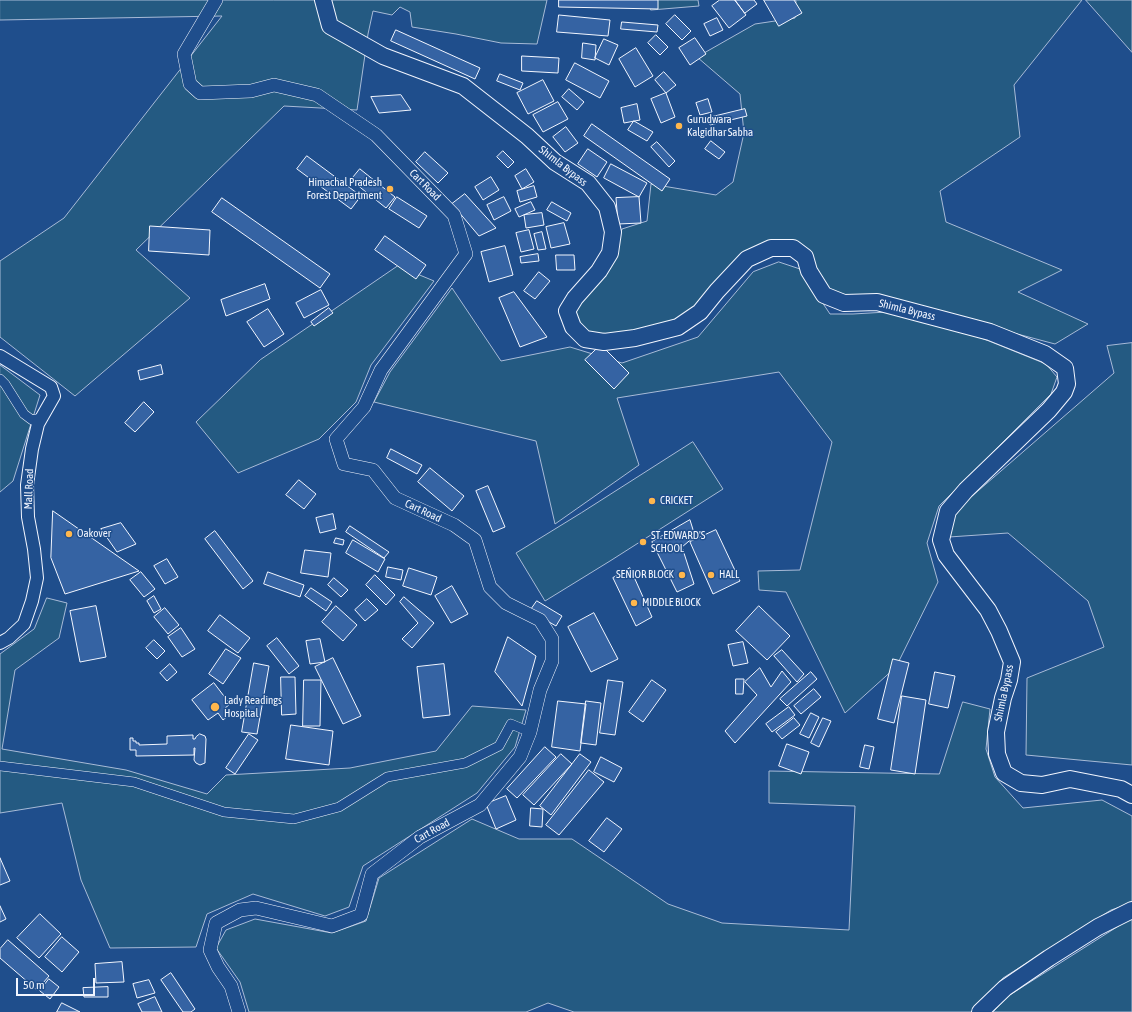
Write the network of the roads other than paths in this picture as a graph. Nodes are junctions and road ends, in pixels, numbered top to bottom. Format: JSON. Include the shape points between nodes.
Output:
{"nodes":[{"id":1,"x":216,"y":0,"type":"edge"},
{"id":2,"x":323,"y":0,"type":"edge"},
{"id":3,"x":0,"y":356,"type":"edge"},
{"id":4,"x":0,"y":379,"type":"edge"},
{"id":5,"x":42,"y":418,"type":"junction"},
{"id":6,"x":0,"y":643,"type":"edge"},
{"id":7,"x":530,"y":732,"type":"junction"},
{"id":8,"x":0,"y":766,"type":"edge"},
{"id":9,"x":1132,"y":795,"type":"edge"},
{"id":10,"x":1132,"y":910,"type":"edge"},
{"id":11,"x":239,"y":1012,"type":"edge"},
{"id":12,"x":980,"y":1012,"type":"edge"}],
"edges":[{"from":1,"to":7,"type":"main road","name":"Cart Road","via":[[184,54],[190,84],[200,93],[251,91],[274,85],[316,95],[376,135],[454,215],[466,254],[381,370],[364,407],[336,439],[344,464],[373,470],[395,498],[454,525],[475,540],[490,587],[506,603],[540,620],[552,639],[552,661],[540,690]]},
{"from":2,"to":9,"type":"highway","name":"Shimla Bypass","via":[[330,26],[383,56],[463,86],[527,136],[555,162],[588,184],[607,207],[613,232],[610,253],[567,311],[573,327],[585,339],[604,342],[635,338],[678,327],[700,312],[747,259],[770,248],[793,248],[806,256],[809,271],[824,295],[844,303],[877,302],[990,332],[1044,354],[1065,368],[1067,384],[1064,392],[948,511],[941,540],[946,554],[988,610],[1012,662],[996,732],[997,754],[1004,773],[1021,783],[1042,785],[1070,779],[1121,789]]},
{"from":3,"to":5,"type":"street","name":"Mall Road","via":[[51,387],[54,396]]},
{"from":4,"to":5,"type":"street","via":[[24,414],[32,420]]},
{"from":5,"to":6,"type":"street","name":"Mall Road","via":[[32,449],[27,485],[28,518],[37,578],[24,624]]},
{"from":7,"to":8,"type":"street","via":[[511,724],[499,746],[465,763],[387,777],[339,807],[294,819],[224,812],[134,782]]},
{"from":7,"to":11,"type":"main road","name":"Cart Road","via":[[520,757],[480,805],[420,837],[372,874],[361,915],[332,926],[256,908],[240,910],[216,923],[210,950],[231,986]]},
{"from":10,"to":12,"type":"highway","via":[[1098,927],[1049,958],[1005,988]]}]}
